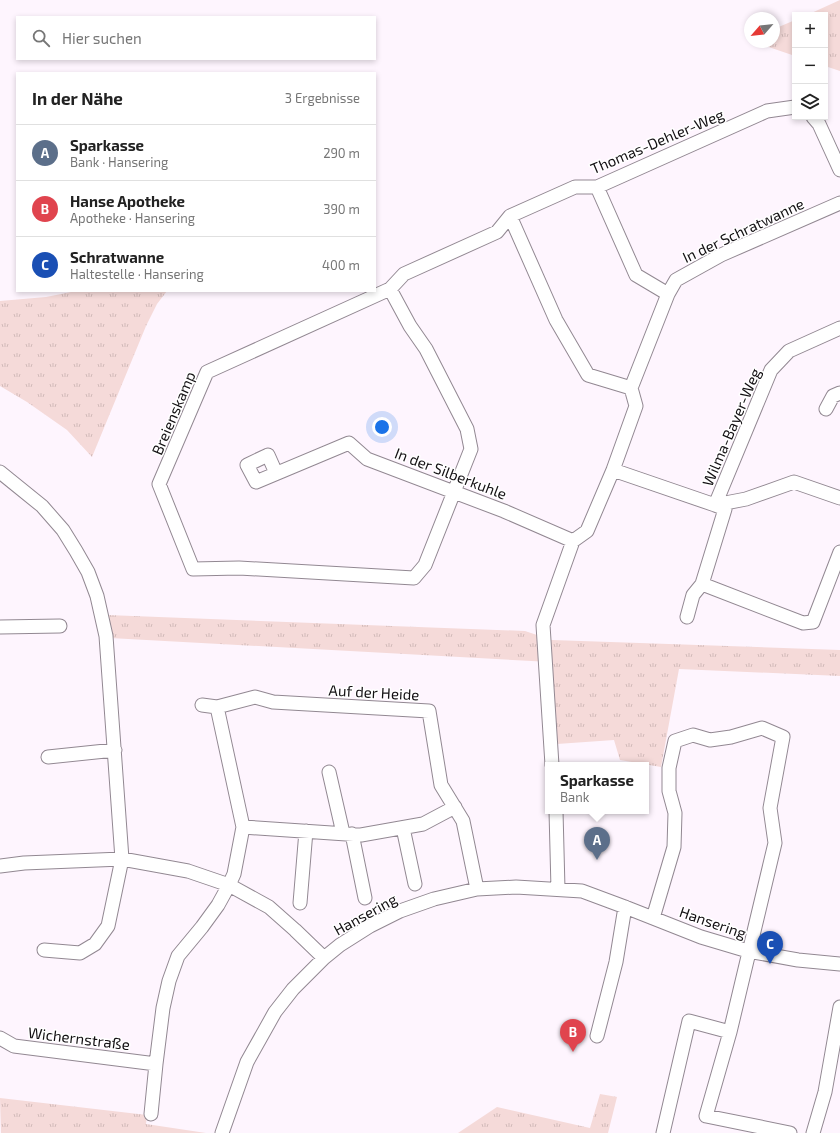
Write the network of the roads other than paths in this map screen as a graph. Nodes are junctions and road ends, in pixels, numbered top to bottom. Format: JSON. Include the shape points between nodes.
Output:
{"nodes":[{"id":1,"x":792,"y":107,"type":"edge"},
{"id":2,"x":816,"y":120,"type":"edge"},
{"id":3,"x":840,"y":170,"type":"edge"},
{"id":4,"x":597,"y":187,"type":"junction"},
{"id":5,"x":840,"y":203,"type":"edge"},
{"id":6,"x":510,"y":216,"type":"junction"},
{"id":7,"x":390,"y":289,"type":"junction"},
{"id":8,"x":668,"y":294,"type":"junction"},
{"id":9,"x":840,"y":328,"type":"edge"},
{"id":10,"x":631,"y":388,"type":"junction"},
{"id":11,"x":840,"y":393,"type":"edge"},
{"id":12,"x":826,"y":409,"type":"dead end"},
{"id":13,"x":613,"y":470,"type":"junction"},
{"id":14,"x":0,"y":472,"type":"edge"},
{"id":15,"x":276,"y":473,"type":"dead end"},
{"id":16,"x":453,"y":492,"type":"junction"},
{"id":17,"x":840,"y":498,"type":"edge"},
{"id":18,"x":715,"y":505,"type":"junction"},
{"id":19,"x":573,"y":541,"type":"junction"},
{"id":20,"x":840,"y":552,"type":"edge"},
{"id":21,"x":702,"y":584,"type":"junction"},
{"id":22,"x":687,"y":616,"type":"dead end"},
{"id":23,"x":60,"y":626,"type":"dead end"},
{"id":24,"x":0,"y":627,"type":"edge"},
{"id":25,"x":202,"y":705,"type":"dead end"},
{"id":26,"x":217,"y":707,"type":"junction"},
{"id":27,"x":115,"y":750,"type":"junction"},
{"id":28,"x":48,"y":757,"type":"dead end"},
{"id":29,"x":552,"y":762,"type":"edge"},
{"id":30,"x":330,"y":772,"type":"dead end"},
{"id":31,"x":455,"y":807,"type":"junction"},
{"id":32,"x":556,"y":814,"type":"edge"},
{"id":33,"x":244,"y":827,"type":"junction"},
{"id":34,"x":403,"y":828,"type":"junction"},
{"id":35,"x":306,"y":831,"type":"junction"},
{"id":36,"x":347,"y":834,"type":"junction"},
{"id":37,"x":122,"y":859,"type":"junction"},
{"id":38,"x":0,"y":866,"type":"edge"},
{"id":39,"x":415,"y":884,"type":"dead end"},
{"id":40,"x":229,"y":885,"type":"junction"},
{"id":41,"x":477,"y":889,"type":"junction"},
{"id":42,"x":558,"y":889,"type":"junction"},
{"id":43,"x":365,"y":898,"type":"dead end"},
{"id":44,"x":300,"y":903,"type":"dead end"},
{"id":45,"x":625,"y":907,"type":"junction"},
{"id":46,"x":653,"y":918,"type":"junction"},
{"id":47,"x":44,"y":950,"type":"dead end"},
{"id":48,"x":748,"y":951,"type":"junction"},
{"id":49,"x":324,"y":958,"type":"junction"},
{"id":50,"x":840,"y":964,"type":"edge"},
{"id":51,"x":840,"y":1007,"type":"edge"},
{"id":52,"x":730,"y":1032,"type":"junction"},
{"id":53,"x":597,"y":1036,"type":"dead end"},
{"id":54,"x":0,"y":1038,"type":"edge"},
{"id":55,"x":156,"y":1064,"type":"junction"},
{"id":56,"x":151,"y":1114,"type":"dead end"},
{"id":57,"x":222,"y":1133,"type":"edge"},
{"id":58,"x":663,"y":1133,"type":"edge"},
{"id":59,"x":790,"y":1133,"type":"edge"},
{"id":60,"x":813,"y":1133,"type":"edge"}],
"edges":[{"from":1,"to":4,"type":"street","name":"Thomas-Dehler-Weg","via":[[767,111]]},
{"from":2,"to":3,"type":"street"},
{"from":4,"to":6,"type":"street","name":"Thomas-Dehler-Weg","via":[[575,187]]},
{"from":4,"to":8,"type":"street","via":[[636,275]]},
{"from":5,"to":8,"type":"street","name":"In der Schratwanne","via":[[721,255],[676,280]]},
{"from":6,"to":7,"type":"street","name":"Thomas-Dehler-Weg","via":[[497,232],[404,274]]},
{"from":6,"to":10,"type":"street","via":[[556,320],[588,375]]},
{"from":7,"to":16,"type":"street","name":"Breienskamp","via":[[426,349],[467,429],[471,449]]},
{"from":7,"to":16,"type":"street","name":"Breienskamp","via":[[207,372],[159,484],[193,569],[239,568],[414,578],[425,565]]},
{"from":8,"to":10,"type":"street","name":"In der Schratwanne"},
{"from":9,"to":18,"type":"street","name":"Wilma-Bayer-Weg","via":[[789,351],[771,370]]},
{"from":10,"to":13,"type":"street","via":[[636,406]]},
{"from":11,"to":12,"type":"street","via":[[833,396]]},
{"from":13,"to":18,"type":"street"},
{"from":13,"to":19,"type":"street","via":[[587,531]]},
{"from":14,"to":27,"type":"street","via":[[42,506],[63,530],[88,572],[97,596],[106,636]]},
{"from":15,"to":16,"type":"street","name":"In der Silberkuhle","via":[[349,443],[367,459]]},
{"from":16,"to":19,"type":"street","name":"In der Silberkuhle","via":[[504,510]]},
{"from":17,"to":18,"type":"street","via":[[794,482],[746,499]]},
{"from":18,"to":21,"type":"street","via":[[725,509]]},
{"from":19,"to":29,"type":"street","via":[[542,625]]},
{"from":20,"to":21,"type":"street","via":[[813,622],[803,623]]},
{"from":21,"to":22,"type":"street","via":[[693,595]]},
{"from":23,"to":24,"type":"street"},
{"from":25,"to":26,"type":"street","name":"Auf der Heide"},
{"from":26,"to":31,"type":"street","name":"Auf der Heide","via":[[254,697],[273,702],[429,711],[441,785]]},
{"from":26,"to":33,"type":"street"},
{"from":27,"to":28,"type":"street"},
{"from":27,"to":37,"type":"street"},
{"from":30,"to":36,"type":"street"},
{"from":31,"to":34,"type":"street","via":[[423,824]]},
{"from":31,"to":41,"type":"street","name":"Auf der Heide","via":[[463,821]]},
{"from":32,"to":42,"type":"street"},
{"from":33,"to":35,"type":"street"},
{"from":33,"to":40,"type":"street","via":[[234,874]]},
{"from":34,"to":36,"type":"street","via":[[361,835]]},
{"from":34,"to":39,"type":"street"},
{"from":35,"to":36,"type":"street"},
{"from":35,"to":44,"type":"street"},
{"from":36,"to":43,"type":"street"},
{"from":37,"to":38,"type":"street"},
{"from":37,"to":40,"type":"street","via":[[188,872]]},
{"from":37,"to":47,"type":"street","via":[[108,926],[95,944],[80,953]]},
{"from":40,"to":49,"type":"street","via":[[269,907]]},
{"from":40,"to":55,"type":"street","via":[[218,905],[178,956],[163,1008]]},
{"from":41,"to":42,"type":"street","name":"Hansering"},
{"from":41,"to":49,"type":"street","name":"Hansering","via":[[434,899],[400,911],[370,926]]},
{"from":42,"to":45,"type":"street","name":"Hansering","via":[[582,891]]},
{"from":45,"to":46,"type":"street","name":"Hansering"},
{"from":45,"to":53,"type":"street","via":[[616,962]]},
{"from":46,"to":48,"type":"street","name":"Hansering","via":[[701,938]]},
{"from":46,"to":48,"type":"street","via":[[674,847],[675,813],[669,791],[669,768],[675,741],[693,734],[710,740],[731,737],[762,728],[783,737],[770,808],[775,843]]},
{"from":48,"to":50,"type":"street","name":"Hansering"},
{"from":48,"to":52,"type":"street"},
{"from":49,"to":57,"type":"street","name":"Hansering","via":[[293,989],[275,1012],[247,1062]]},
{"from":51,"to":60,"type":"street","via":[[824,1092]]},
{"from":52,"to":58,"type":"street","via":[[689,1021]]},
{"from":52,"to":59,"type":"street","via":[[706,1116]]},
{"from":54,"to":55,"type":"street","name":"Wichernstraße","via":[[14,1046]]},
{"from":55,"to":56,"type":"street"}]}
